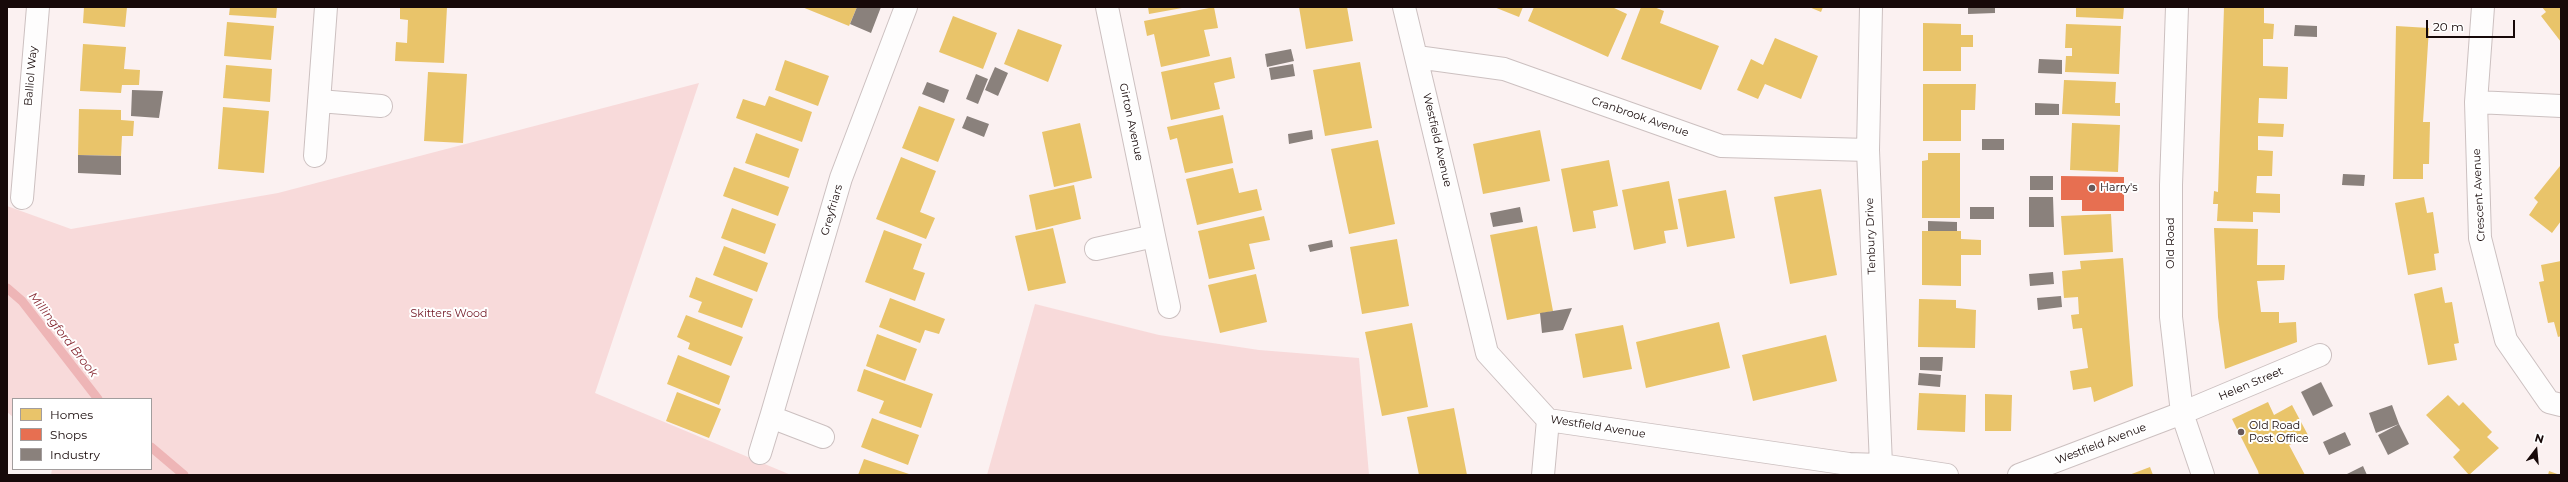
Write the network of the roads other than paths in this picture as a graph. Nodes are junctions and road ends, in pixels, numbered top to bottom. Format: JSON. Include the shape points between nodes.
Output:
{"nodes":[{"id":1,"x":38,"y":7,"type":"edge"},
{"id":2,"x":326,"y":7,"type":"edge"},
{"id":3,"x":906,"y":7,"type":"edge"},
{"id":4,"x":1107,"y":7,"type":"edge"},
{"id":5,"x":1404,"y":7,"type":"edge"},
{"id":6,"x":1871,"y":7,"type":"edge"},
{"id":7,"x":2177,"y":7,"type":"edge"},
{"id":8,"x":2482,"y":7,"type":"edge"},
{"id":9,"x":1417,"y":57,"type":"junction"},
{"id":10,"x":319,"y":101,"type":"junction"},
{"id":11,"x":2476,"y":102,"type":"junction"},
{"id":12,"x":381,"y":106,"type":"dead end"},
{"id":13,"x":2561,"y":106,"type":"edge"},
{"id":14,"x":16,"y":144,"type":"edge"},
{"id":15,"x":1868,"y":150,"type":"junction"},
{"id":16,"x":315,"y":156,"type":"dead end"},
{"id":17,"x":22,"y":198,"type":"dead end"},
{"id":18,"x":1154,"y":236,"type":"junction"},
{"id":19,"x":1096,"y":249,"type":"dead end"},
{"id":20,"x":1169,"y":307,"type":"dead end"},
{"id":21,"x":2320,"y":356,"type":"dead end"},
{"id":22,"x":2561,"y":405,"type":"edge"},
{"id":23,"x":2182,"y":413,"type":"junction"},
{"id":24,"x":771,"y":417,"type":"junction"},
{"id":25,"x":1548,"y":420,"type":"junction"},
{"id":26,"x":822,"y":437,"type":"dead end"},
{"id":27,"x":760,"y":453,"type":"dead end"},
{"id":28,"x":1881,"y":465,"type":"junction"},
{"id":29,"x":1850,"y":470,"type":"edge"},
{"id":30,"x":1543,"y":475,"type":"edge"},
{"id":31,"x":1947,"y":475,"type":"edge"},
{"id":32,"x":2019,"y":475,"type":"edge"},
{"id":33,"x":2203,"y":475,"type":"edge"}],
"edges":[{"from":1,"to":14,"type":"street","name":"Balliol Way"},
{"from":2,"to":10,"type":"street"},
{"from":3,"to":24,"type":"street","name":"Greyfriars","via":[[841,178]]},
{"from":4,"to":18,"type":"street","name":"Girton Avenue"},
{"from":5,"to":9,"type":"street","name":"Westfield Avenue"},
{"from":6,"to":15,"type":"street","name":"Tenbury Drive"},
{"from":7,"to":23,"type":"street","name":"Old Road","via":[[2171,185],[2171,317]]},
{"from":8,"to":11,"type":"street","name":"Crescent Avenue"},
{"from":9,"to":15,"type":"street","name":"Cranbrook Avenue","via":[[1504,69],[1721,146]]},
{"from":9,"to":25,"type":"street","name":"Westfield Avenue","via":[[1487,353]]},
{"from":10,"to":12,"type":"street"},
{"from":10,"to":16,"type":"street"},
{"from":11,"to":13,"type":"street"},
{"from":11,"to":22,"type":"street","name":"Crescent Avenue","via":[[2480,238],[2506,340],[2549,402]]},
{"from":14,"to":17,"type":"street","name":"Balliol Way"},
{"from":15,"to":28,"type":"street","name":"Tenbury Drive"},
{"from":18,"to":19,"type":"street"},
{"from":18,"to":20,"type":"street","name":"Girton Avenue"},
{"from":21,"to":23,"type":"street","name":"Helen Street"},
{"from":23,"to":32,"type":"street","name":"Westfield Avenue"},
{"from":23,"to":33,"type":"street","name":"Old Road"},
{"from":24,"to":26,"type":"street"},
{"from":24,"to":27,"type":"street","name":"Greyfriars"},
{"from":25,"to":29,"type":"street","name":"Westfield Avenue"},
{"from":25,"to":30,"type":"street"},
{"from":28,"to":29,"type":"street","name":"Westfield Avenue"},
{"from":28,"to":31,"type":"street","name":"Westfield Avenue"}]}
